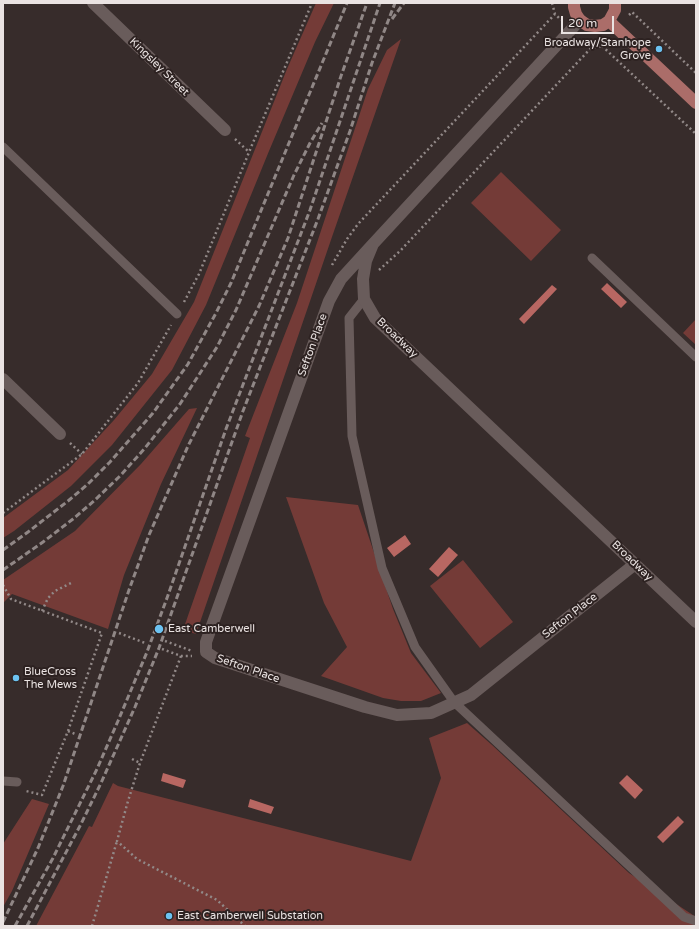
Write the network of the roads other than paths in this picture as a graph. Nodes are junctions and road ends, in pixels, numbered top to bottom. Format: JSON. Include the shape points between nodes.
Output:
{"nodes":[{"id":1,"x":93,"y":3,"type":"edge"},
{"id":2,"x":574,"y":3,"type":"edge"},
{"id":3,"x":615,"y":3,"type":"edge"},
{"id":4,"x":580,"y":20,"type":"junction"},
{"id":5,"x":609,"y":20,"type":"junction"},
{"id":6,"x":696,"y":103,"type":"edge"},
{"id":7,"x":225,"y":130,"type":"road end"},
{"id":8,"x":3,"y":147,"type":"edge"},
{"id":9,"x":373,"y":244,"type":"junction"},
{"id":10,"x":592,"y":258,"type":"dead end"},
{"id":11,"x":364,"y":299,"type":"junction"},
{"id":12,"x":177,"y":314,"type":"road end"},
{"id":13,"x":696,"y":356,"type":"edge"},
{"id":14,"x":3,"y":379,"type":"edge"},
{"id":15,"x":60,"y":434,"type":"dead end"},
{"id":16,"x":635,"y":564,"type":"junction"},
{"id":17,"x":696,"y":622,"type":"edge"},
{"id":18,"x":454,"y":702,"type":"junction"},
{"id":19,"x":3,"y":781,"type":"edge"},
{"id":20,"x":17,"y":782,"type":"road end"},
{"id":21,"x":696,"y":921,"type":"edge"}],
"edges":[{"from":1,"to":7,"type":"street","name":"Kingsley Street"},
{"from":2,"to":4,"type":"main road"},
{"from":3,"to":5,"type":"main road","via":[[615,10]]},
{"from":4,"to":5,"type":"main road","via":[[587,25],[595,26],[603,25]]},
{"from":4,"to":9,"type":"street","name":"Broadway"},
{"from":5,"to":6,"type":"main road"},
{"from":8,"to":12,"type":"lane"},
{"from":9,"to":11,"type":"street","name":"Broadway","via":[[362,279]]},
{"from":9,"to":18,"type":"street","name":"Sefton Place","via":[[341,279],[329,301],[205,648],[206,652],[215,658],[365,707],[398,715],[430,712]]},
{"from":10,"to":13,"type":"lane"},
{"from":11,"to":16,"type":"street","name":"Broadway","via":[[375,318]]},
{"from":11,"to":18,"type":"lane","via":[[349,318],[352,436],[382,568],[415,648]]},
{"from":14,"to":15,"type":"street"},
{"from":16,"to":17,"type":"street","name":"Broadway"},
{"from":16,"to":18,"type":"street","name":"Sefton Place","via":[[471,695]]},
{"from":18,"to":21,"type":"lane","via":[[684,917]]},
{"from":19,"to":20,"type":"lane"}]}
